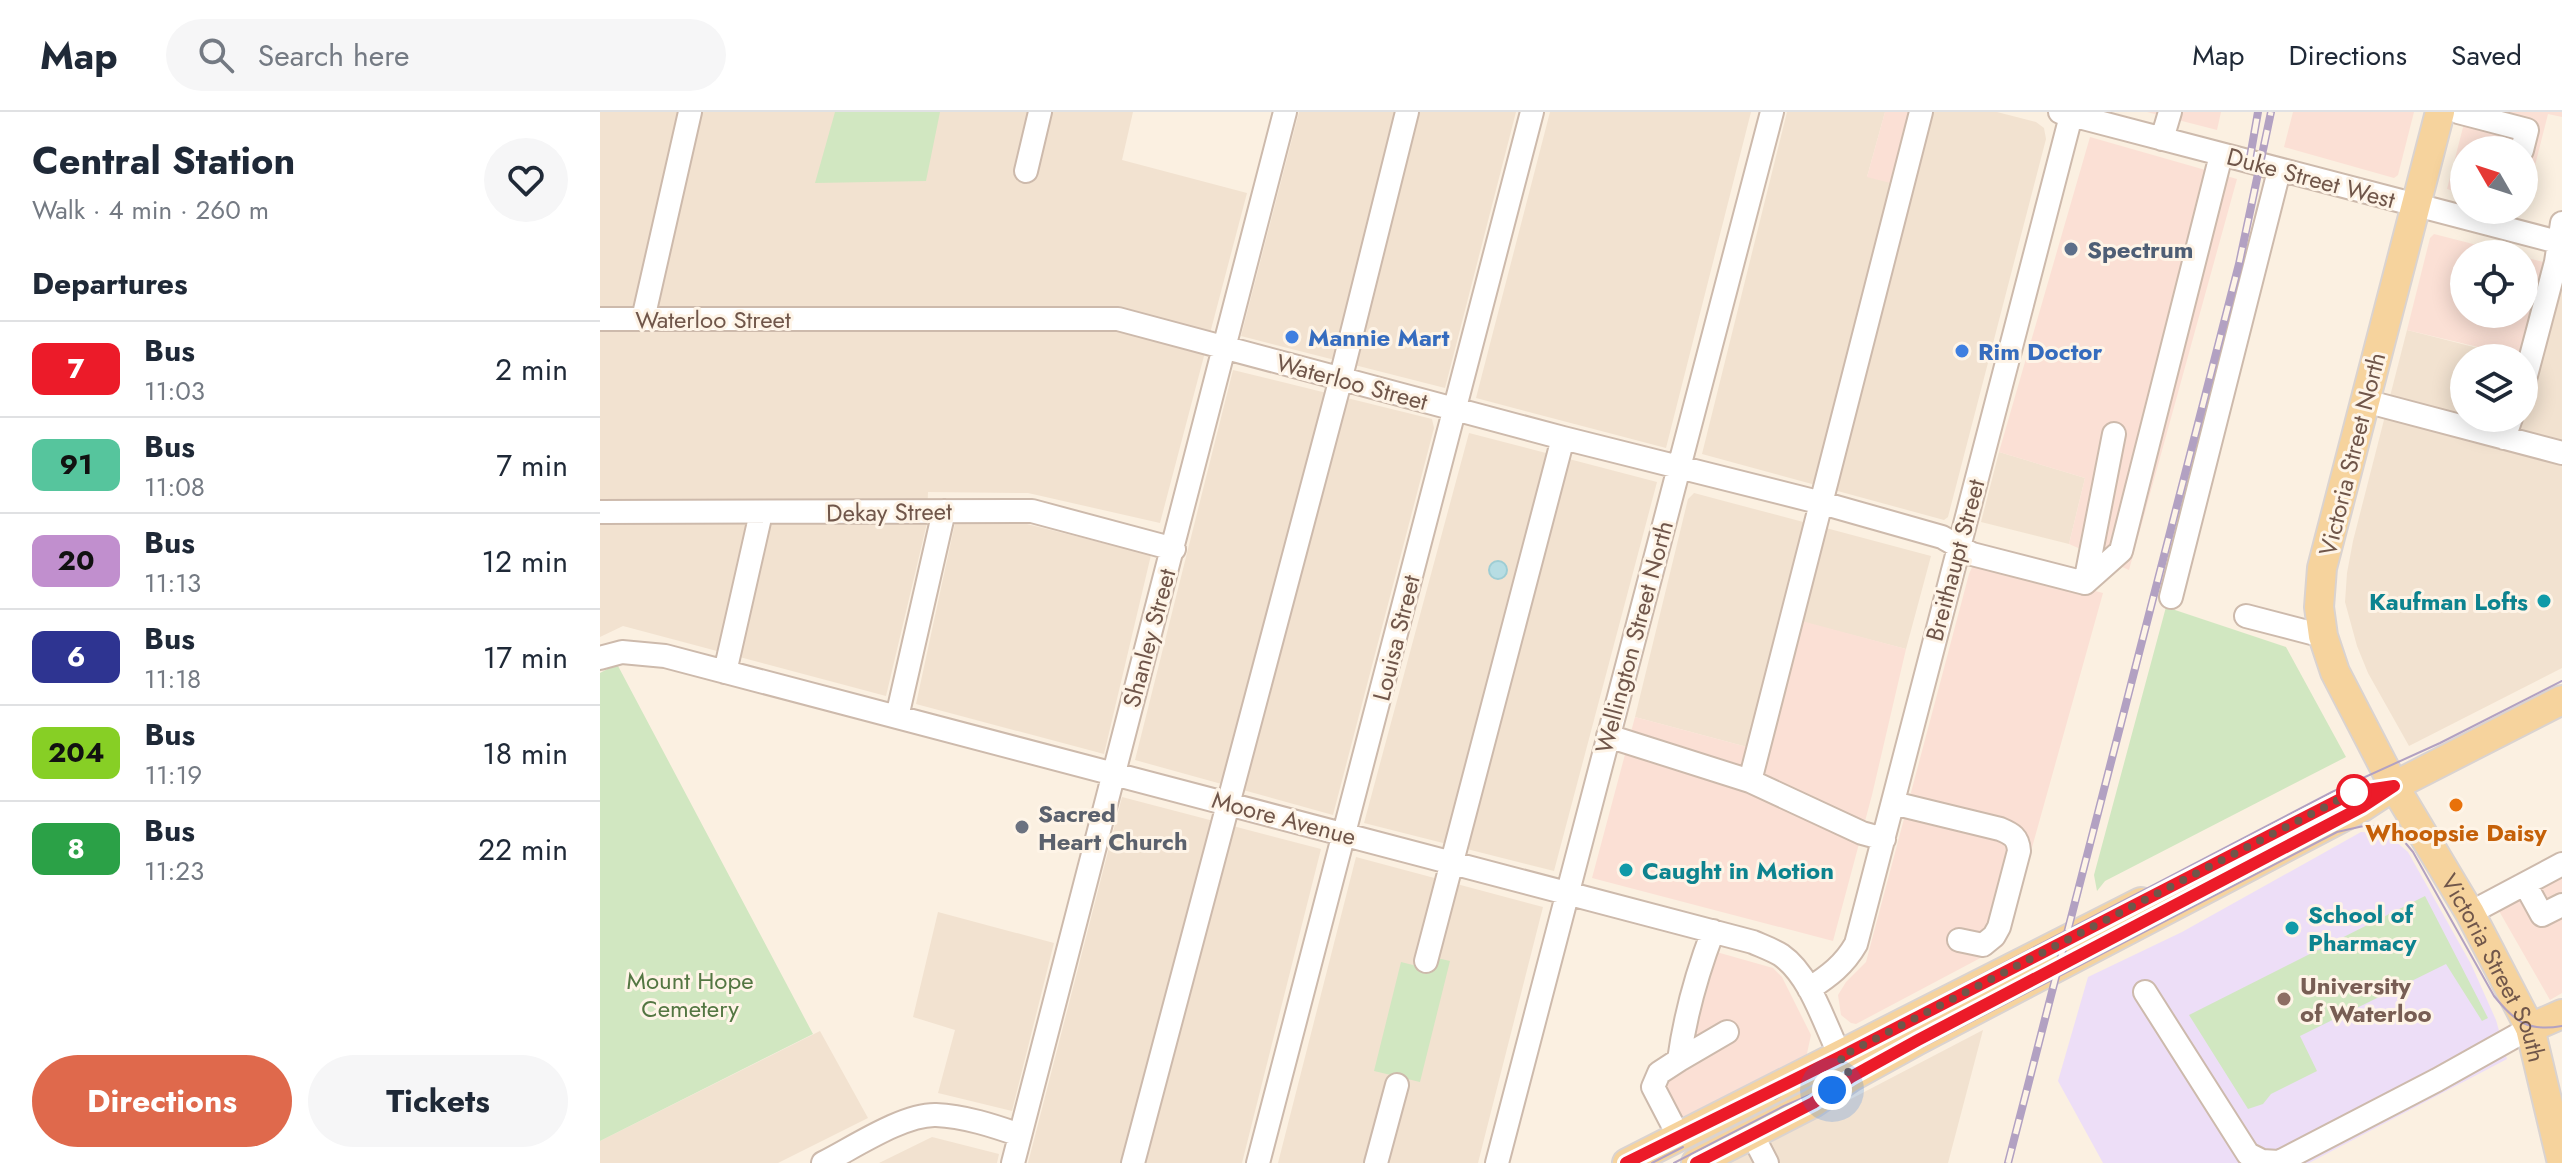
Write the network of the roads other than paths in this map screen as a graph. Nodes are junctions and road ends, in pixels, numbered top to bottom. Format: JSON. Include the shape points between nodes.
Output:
{"nodes":[{"id":1,"x":690,"y":112,"type":"edge"},
{"id":2,"x":1040,"y":112,"type":"edge"},
{"id":3,"x":1285,"y":112,"type":"edge"},
{"id":4,"x":1407,"y":112,"type":"edge"},
{"id":5,"x":1532,"y":112,"type":"edge"},
{"id":6,"x":1772,"y":112,"type":"edge"},
{"id":7,"x":1921,"y":112,"type":"edge"},
{"id":8,"x":2170,"y":112,"type":"edge"},
{"id":9,"x":2440,"y":112,"type":"edge"},
{"id":10,"x":2458,"y":112,"type":"edge"},
{"id":11,"x":2067,"y":113,"type":"edge"},
{"id":12,"x":2526,"y":136,"type":"edge"},
{"id":13,"x":2162,"y":139,"type":"junction"},
{"id":14,"x":2221,"y":155,"type":"junction"},
{"id":15,"x":1026,"y":171,"type":"dead end"},
{"id":16,"x":2279,"y":171,"type":"junction"},
{"id":17,"x":2415,"y":206,"type":"junction"},
{"id":18,"x":2450,"y":211,"type":"edge"},
{"id":19,"x":2521,"y":224,"type":"edge"},
{"id":20,"x":2561,"y":236,"type":"edge"},
{"id":21,"x":600,"y":319,"type":"edge"},
{"id":22,"x":643,"y":319,"type":"junction"},
{"id":23,"x":2534,"y":344,"type":"edge"},
{"id":24,"x":1225,"y":348,"type":"junction"},
{"id":25,"x":1341,"y":378,"type":"junction"},
{"id":26,"x":2365,"y":401,"type":"junction"},
{"id":27,"x":1454,"y":408,"type":"junction"},
{"id":28,"x":2450,"y":417,"type":"edge"},
{"id":29,"x":2517,"y":432,"type":"edge"},
{"id":30,"x":2114,"y":434,"type":"dead end"},
{"id":31,"x":1563,"y":438,"type":"junction"},
{"id":32,"x":2562,"y":453,"type":"edge"},
{"id":33,"x":1680,"y":467,"type":"junction"},
{"id":34,"x":1822,"y":503,"type":"junction"},
{"id":35,"x":944,"y":511,"type":"junction"},
{"id":36,"x":600,"y":512,"type":"edge"},
{"id":37,"x":761,"y":513,"type":"junction"},
{"id":38,"x":1959,"y":546,"type":"junction"},
{"id":39,"x":1174,"y":549,"type":"junction"},
{"id":40,"x":2085,"y":583,"type":"junction"},
{"id":41,"x":2171,"y":597,"type":"dead end"},
{"id":42,"x":2246,"y":616,"type":"dead end"},
{"id":43,"x":2323,"y":636,"type":"junction"},
{"id":44,"x":600,"y":658,"type":"edge"},
{"id":45,"x":725,"y":672,"type":"junction"},
{"id":46,"x":2562,"y":700,"type":"edge"},
{"id":47,"x":897,"y":717,"type":"junction"},
{"id":48,"x":1608,"y":736,"type":"junction"},
{"id":49,"x":1112,"y":774,"type":"junction"},
{"id":50,"x":1750,"y":781,"type":"junction"},
{"id":51,"x":2394,"y":786,"type":"junction"},
{"id":52,"x":1893,"y":803,"type":"junction"},
{"id":53,"x":1229,"y":804,"type":"junction"},
{"id":54,"x":1345,"y":834,"type":"junction"},
{"id":55,"x":1884,"y":839,"type":"junction"},
{"id":56,"x":1451,"y":863,"type":"junction"},
{"id":57,"x":2562,"y":864,"type":"edge"},
{"id":58,"x":2525,"y":884,"type":"junction"},
{"id":59,"x":1567,"y":893,"type":"junction"},
{"id":60,"x":2562,"y":905,"type":"edge"},
{"id":61,"x":2470,"y":913,"type":"junction"},
{"id":62,"x":1713,"y":931,"type":"junction"},
{"id":63,"x":1959,"y":940,"type":"dead end"},
{"id":64,"x":1426,"y":961,"type":"dead end"},
{"id":65,"x":1809,"y":989,"type":"junction"},
{"id":66,"x":2145,"y":992,"type":"dead end"},
{"id":67,"x":2562,"y":1014,"type":"edge"},
{"id":68,"x":2530,"y":1028,"type":"junction"},
{"id":69,"x":1727,"y":1032,"type":"dead end"},
{"id":70,"x":1679,"y":1060,"type":"junction"},
{"id":71,"x":1846,"y":1067,"type":"junction"},
{"id":72,"x":1397,"y":1085,"type":"dead end"},
{"id":73,"x":1752,"y":1134,"type":"junction"},
{"id":74,"x":1020,"y":1135,"type":"junction"},
{"id":75,"x":1679,"y":1137,"type":"junction"},
{"id":76,"x":823,"y":1163,"type":"edge"},
{"id":77,"x":1013,"y":1163,"type":"edge"},
{"id":78,"x":1133,"y":1163,"type":"edge"},
{"id":79,"x":1258,"y":1163,"type":"edge"},
{"id":80,"x":1376,"y":1163,"type":"edge"},
{"id":81,"x":1497,"y":1163,"type":"edge"},
{"id":82,"x":1627,"y":1163,"type":"edge"},
{"id":83,"x":1696,"y":1163,"type":"edge"},
{"id":84,"x":1767,"y":1163,"type":"edge"},
{"id":85,"x":2562,"y":1163,"type":"edge"}],
"edges":[{"from":1,"to":22,"type":"street"},
{"from":2,"to":15,"type":"street"},
{"from":3,"to":24,"type":"street","name":"Shanley Street"},
{"from":4,"to":25,"type":"street"},
{"from":5,"to":27,"type":"street","name":"Louisa Street"},
{"from":6,"to":33,"type":"street","name":"Wellington Street North"},
{"from":7,"to":34,"type":"street"},
{"from":8,"to":13,"type":"street"},
{"from":9,"to":17,"type":"main road","name":"Victoria Street North"},
{"from":10,"to":12,"type":"street","via":[[2527,130]]},
{"from":11,"to":13,"type":"street","name":"Duke Street West"},
{"from":11,"to":38,"type":"street","name":"Breithaupt Street"},
{"from":13,"to":14,"type":"street","name":"Duke Street West"},
{"from":14,"to":16,"type":"street","name":"Duke Street West"},
{"from":14,"to":40,"type":"street","via":[[2121,551]]},
{"from":16,"to":17,"type":"street","name":"Duke Street West"},
{"from":16,"to":41,"type":"street"},
{"from":17,"to":18,"type":"street","name":"Duke Street West"},
{"from":17,"to":26,"type":"main road","name":"Victoria Street North"},
{"from":19,"to":20,"type":"street","name":"Duke Street West"},
{"from":20,"to":23,"type":"street"},
{"from":21,"to":22,"type":"street","name":"Waterloo Street"},
{"from":22,"to":24,"type":"street","name":"Waterloo Street","via":[[1118,319]]},
{"from":24,"to":25,"type":"street","name":"Waterloo Street"},
{"from":24,"to":39,"type":"street","name":"Shanley Street"},
{"from":25,"to":27,"type":"street","name":"Waterloo Street"},
{"from":25,"to":53,"type":"street"},
{"from":26,"to":28,"type":"street"},
{"from":26,"to":43,"type":"main road","name":"Victoria Street North","via":[[2322,568]]},
{"from":27,"to":31,"type":"street","name":"Waterloo Street"},
{"from":27,"to":54,"type":"street","name":"Louisa Street"},
{"from":29,"to":32,"type":"street"},
{"from":30,"to":40,"type":"street"},
{"from":31,"to":33,"type":"street","name":"Waterloo Street"},
{"from":31,"to":56,"type":"street"},
{"from":33,"to":34,"type":"street","name":"Waterloo Street"},
{"from":33,"to":48,"type":"street","name":"Wellington Street North"},
{"from":34,"to":38,"type":"street","name":"Waterloo Street"},
{"from":34,"to":50,"type":"street"},
{"from":35,"to":37,"type":"street","name":"Dekay Street"},
{"from":35,"to":39,"type":"street","name":"Dekay Street","via":[[1032,511]]},
{"from":35,"to":47,"type":"street"},
{"from":36,"to":37,"type":"street","name":"Dekay Street"},
{"from":37,"to":45,"type":"street"},
{"from":38,"to":40,"type":"street","name":"Waterloo Street","via":[[1972,554]]},
{"from":38,"to":52,"type":"street","name":"Breithaupt Street"},
{"from":39,"to":49,"type":"street","name":"Shanley Street"},
{"from":42,"to":43,"type":"street"},
{"from":43,"to":51,"type":"main road","name":"Victoria Street North","via":[[2335,672]]},
{"from":44,"to":45,"type":"street","name":"Moore Avenue","via":[[641,652]]},
{"from":45,"to":47,"type":"street","name":"Moore Avenue"},
{"from":46,"to":51,"type":"main road"},
{"from":47,"to":49,"type":"street","name":"Moore Avenue"},
{"from":48,"to":50,"type":"street"},
{"from":48,"to":59,"type":"street","name":"Wellington Street North"},
{"from":49,"to":53,"type":"street","name":"Moore Avenue"},
{"from":49,"to":74,"type":"street","name":"Shanley Street"},
{"from":50,"to":55,"type":"street"},
{"from":51,"to":61,"type":"main road","name":"Victoria Street South"},
{"from":51,"to":71,"type":"main road","via":[[2354,792]]},
{"from":52,"to":55,"type":"street","name":"Breithaupt Street"},
{"from":52,"to":63,"type":"street","via":[[2000,829],[2019,842],[1994,936],[1983,945]]},
{"from":53,"to":54,"type":"street","name":"Moore Avenue"},
{"from":53,"to":78,"type":"street"},
{"from":54,"to":56,"type":"street","name":"Moore Avenue"},
{"from":54,"to":79,"type":"street","name":"Louisa Street"},
{"from":55,"to":65,"type":"street","name":"Breithaupt Street","via":[[1856,944],[1833,974]]},
{"from":56,"to":59,"type":"street","name":"Moore Avenue"},
{"from":56,"to":64,"type":"street"},
{"from":57,"to":58,"type":"street"},
{"from":58,"to":60,"type":"street","via":[[2542,915]]},
{"from":58,"to":61,"type":"street"},
{"from":59,"to":62,"type":"street","name":"Moore Avenue"},
{"from":59,"to":81,"type":"street","name":"Wellington Street North"},
{"from":61,"to":68,"type":"main road","name":"Victoria Street South"},
{"from":62,"to":65,"type":"street","name":"Moore Avenue","via":[[1780,954]]},
{"from":62,"to":70,"type":"street","via":[[1683,1029]]},
{"from":65,"to":71,"type":"street","name":"Moore Avenue"},
{"from":66,"to":68,"type":"street","via":[[2248,1154],[2262,1161],[2279,1162]]},
{"from":67,"to":68,"type":"main road"},
{"from":68,"to":85,"type":"main road","name":"Victoria Street South"},
{"from":69,"to":70,"type":"street"},
{"from":70,"to":75,"type":"street","via":[[1659,1073],[1653,1087]]},
{"from":71,"to":73,"type":"main road","via":[[1813,1103]]},
{"from":71,"to":75,"type":"main road"},
{"from":72,"to":80,"type":"street"},
{"from":73,"to":83,"type":"main road"},
{"from":73,"to":84,"type":"street"},
{"from":74,"to":76,"type":"street","via":[[934,1115],[912,1120]]},
{"from":74,"to":77,"type":"street","name":"Shanley Street"},
{"from":75,"to":82,"type":"main road"}]}
